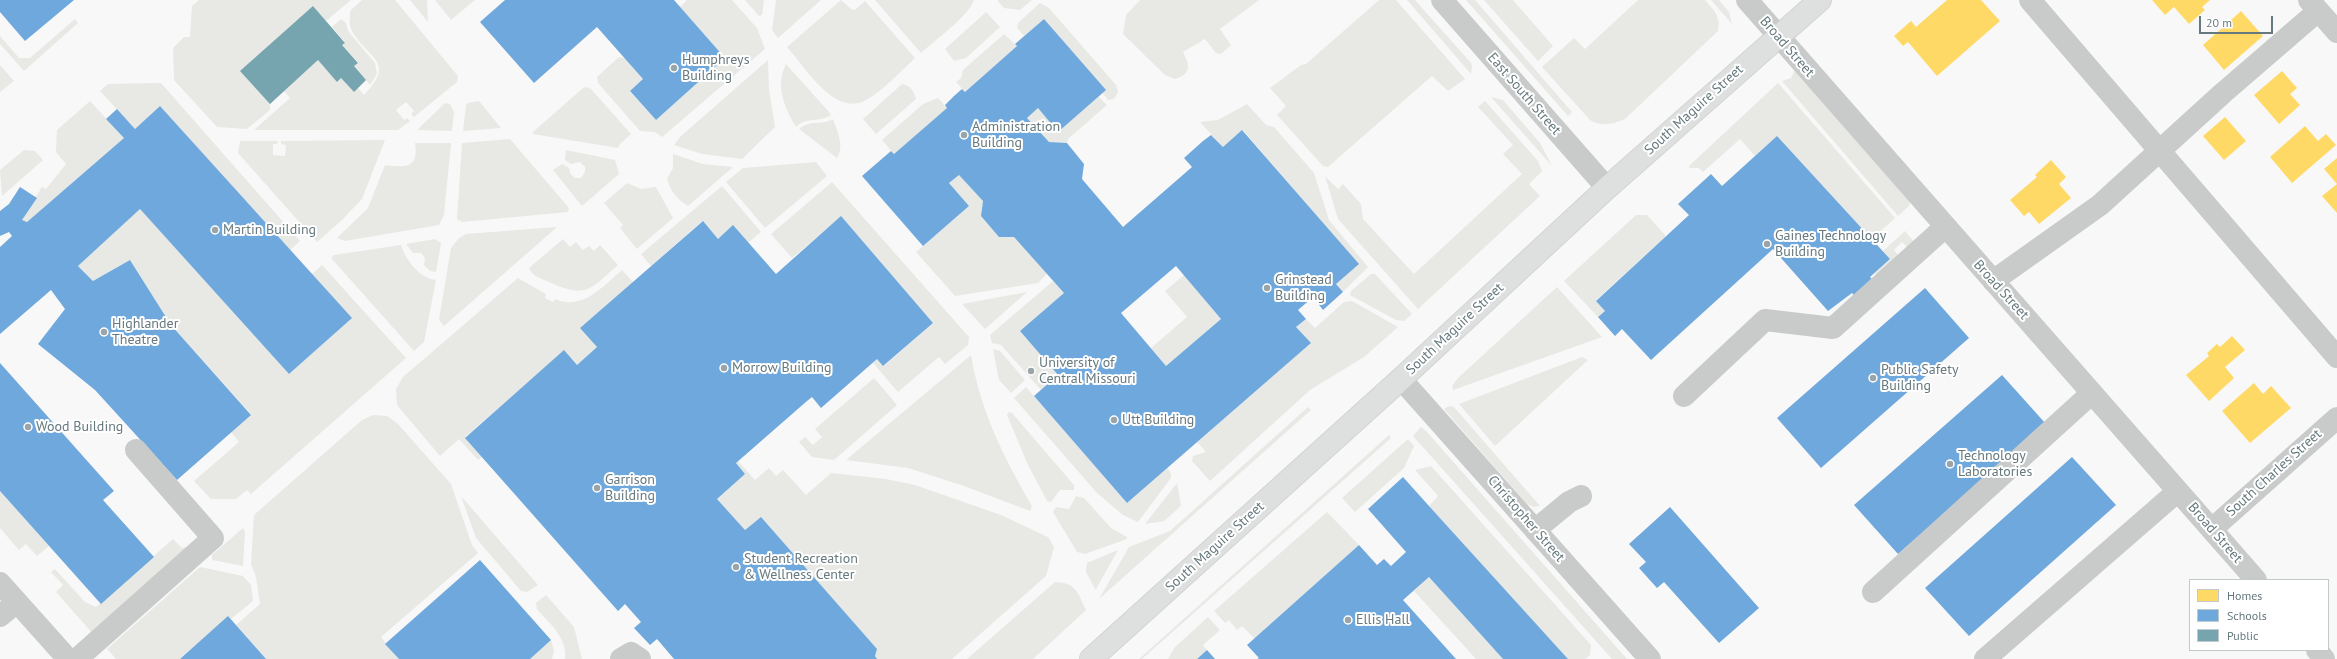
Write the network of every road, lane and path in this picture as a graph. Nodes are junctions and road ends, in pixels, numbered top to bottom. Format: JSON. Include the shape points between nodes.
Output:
{"nodes":[{"id":1,"x":1442,"y":0,"type":"edge"},
{"id":2,"x":1747,"y":0,"type":"edge"},
{"id":3,"x":1820,"y":0,"type":"edge"},
{"id":4,"x":2030,"y":0,"type":"edge"},
{"id":5,"x":2314,"y":5,"type":"edge"},
{"id":6,"x":2337,"y":32,"type":"edge"},
{"id":7,"x":1778,"y":36,"type":"junction"},
{"id":8,"x":2159,"y":150,"type":"junction"},
{"id":9,"x":1607,"y":188,"type":"junction"},
{"id":10,"x":1945,"y":227,"type":"junction"},
{"id":11,"x":1993,"y":281,"type":"junction"},
{"id":12,"x":2337,"y":357,"type":"edge"},
{"id":13,"x":1401,"y":379,"type":"junction"},
{"id":14,"x":2092,"y":393,"type":"junction"},
{"id":15,"x":1684,"y":396,"type":"dead end"},
{"id":16,"x":2337,"y":418,"type":"edge"},
{"id":17,"x":136,"y":450,"type":"dead end"},
{"id":18,"x":2178,"y":491,"type":"junction"},
{"id":19,"x":1581,"y":496,"type":"dead end"},
{"id":20,"x":2212,"y":529,"type":"junction"},
{"id":21,"x":1535,"y":530,"type":"junction"},
{"id":22,"x":2255,"y":579,"type":"edge"},
{"id":23,"x":0,"y":583,"type":"edge"},
{"id":24,"x":1874,"y":592,"type":"dead end"},
{"id":25,"x":17,"y":602,"type":"junction"},
{"id":26,"x":0,"y":616,"type":"edge"},
{"id":27,"x":2318,"y":651,"type":"edge"},
{"id":28,"x":68,"y":659,"type":"edge"},
{"id":29,"x":77,"y":659,"type":"edge"},
{"id":30,"x":621,"y":659,"type":"edge"},
{"id":31,"x":640,"y":659,"type":"edge"},
{"id":32,"x":1091,"y":659,"type":"edge"},
{"id":33,"x":1650,"y":659,"type":"edge"},
{"id":34,"x":1985,"y":659,"type":"edge"},
{"id":35,"x":2324,"y":659,"type":"edge"}],
"edges":[{"from":1,"to":9,"type":"street","name":"East South Street"},
{"from":2,"to":7,"type":"street","name":"Broad Street"},
{"from":3,"to":7,"type":"main road","name":"South Maguire Street"},
{"from":4,"to":8,"type":"street"},
{"from":5,"to":6,"type":"street"},
{"from":5,"to":8,"type":"street"},
{"from":7,"to":9,"type":"main road","name":"South Maguire Street"},
{"from":7,"to":10,"type":"street","name":"Broad Street"},
{"from":8,"to":11,"type":"street","via":[[2100,205]]},
{"from":8,"to":12,"type":"street"},
{"from":9,"to":13,"type":"main road","name":"South Maguire Street"},
{"from":10,"to":11,"type":"street","name":"Broad Street"},
{"from":10,"to":15,"type":"street","via":[[1833,328],[1765,320]]},
{"from":11,"to":14,"type":"street","name":"Broad Street"},
{"from":13,"to":21,"type":"street","name":"Christopher Street"},
{"from":13,"to":32,"type":"main road","name":"South Maguire Street"},
{"from":14,"to":18,"type":"street","name":"Broad Street"},
{"from":14,"to":24,"type":"street"},
{"from":16,"to":20,"type":"street","name":"South Charles Street"},
{"from":17,"to":29,"type":"street","via":[[213,538]]},
{"from":18,"to":20,"type":"street","name":"Broad Street"},
{"from":18,"to":34,"type":"street"},
{"from":19,"to":21,"type":"street"},
{"from":20,"to":22,"type":"street","name":"Broad Street"},
{"from":21,"to":33,"type":"street","name":"Christopher Street"},
{"from":23,"to":25,"type":"street"},
{"from":25,"to":26,"type":"street"},
{"from":25,"to":28,"type":"street"},
{"from":27,"to":35,"type":"street"},
{"from":30,"to":31,"type":"street","via":[[631,653]]}]}
